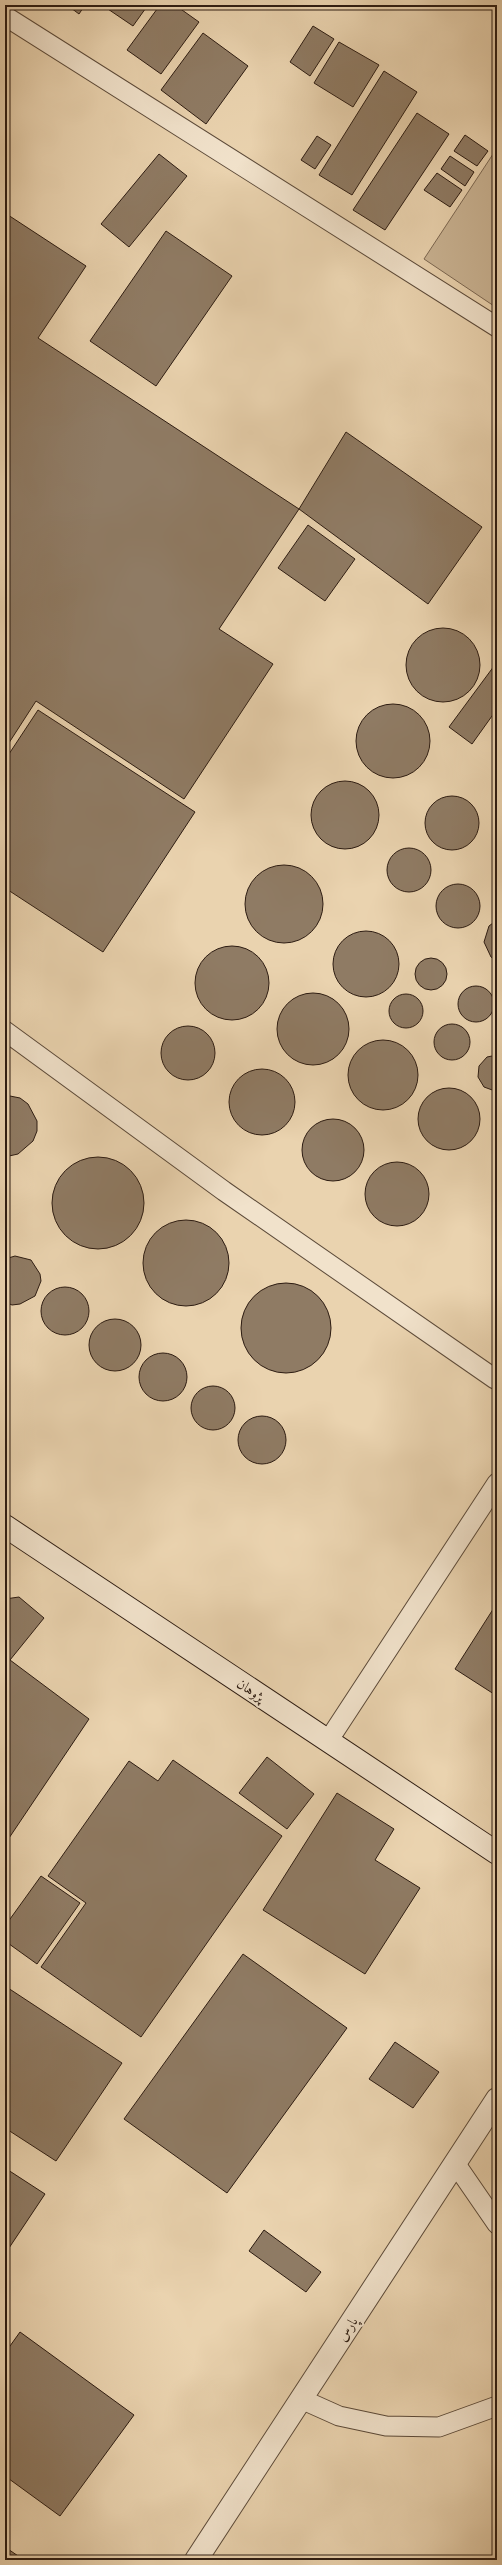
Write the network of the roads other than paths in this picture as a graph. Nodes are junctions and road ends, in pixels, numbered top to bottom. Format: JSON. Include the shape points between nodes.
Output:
{"nodes":[{"id":1,"x":5,"y":16,"type":"edge"},
{"id":2,"x":497,"y":327,"type":"edge"},
{"id":3,"x":5,"y":1031,"type":"edge"},
{"id":4,"x":496,"y":1380,"type":"edge"},
{"id":5,"x":497,"y":1483,"type":"edge"},
{"id":6,"x":5,"y":1526,"type":"edge"},
{"id":7,"x":328,"y":1741,"type":"junction"},
{"id":8,"x":497,"y":1853,"type":"edge"},
{"id":9,"x":497,"y":2099,"type":"edge"},
{"id":10,"x":455,"y":2163,"type":"junction"},
{"id":11,"x":497,"y":2224,"type":"edge"},
{"id":12,"x":301,"y":2399,"type":"junction"},
{"id":13,"x":497,"y":2406,"type":"edge"},
{"id":14,"x":196,"y":2560,"type":"edge"}],
"edges":[{"from":1,"to":2,"type":"lane"},
{"from":3,"to":4,"type":"lane","via":[[224,1191]]},
{"from":5,"to":7,"type":"lane"},
{"from":6,"to":7,"type":"main road","name":"پژوهان"},
{"from":7,"to":8,"type":"main road","name":"پژوهان"},
{"from":9,"to":10,"type":"main road","name":"پارس"},
{"from":10,"to":11,"type":"lane"},
{"from":10,"to":12,"type":"main road","name":"پارس"},
{"from":12,"to":13,"type":"lane","via":[[339,2416],[386,2426],[439,2427]]},
{"from":12,"to":14,"type":"main road","name":"پارس"}]}
